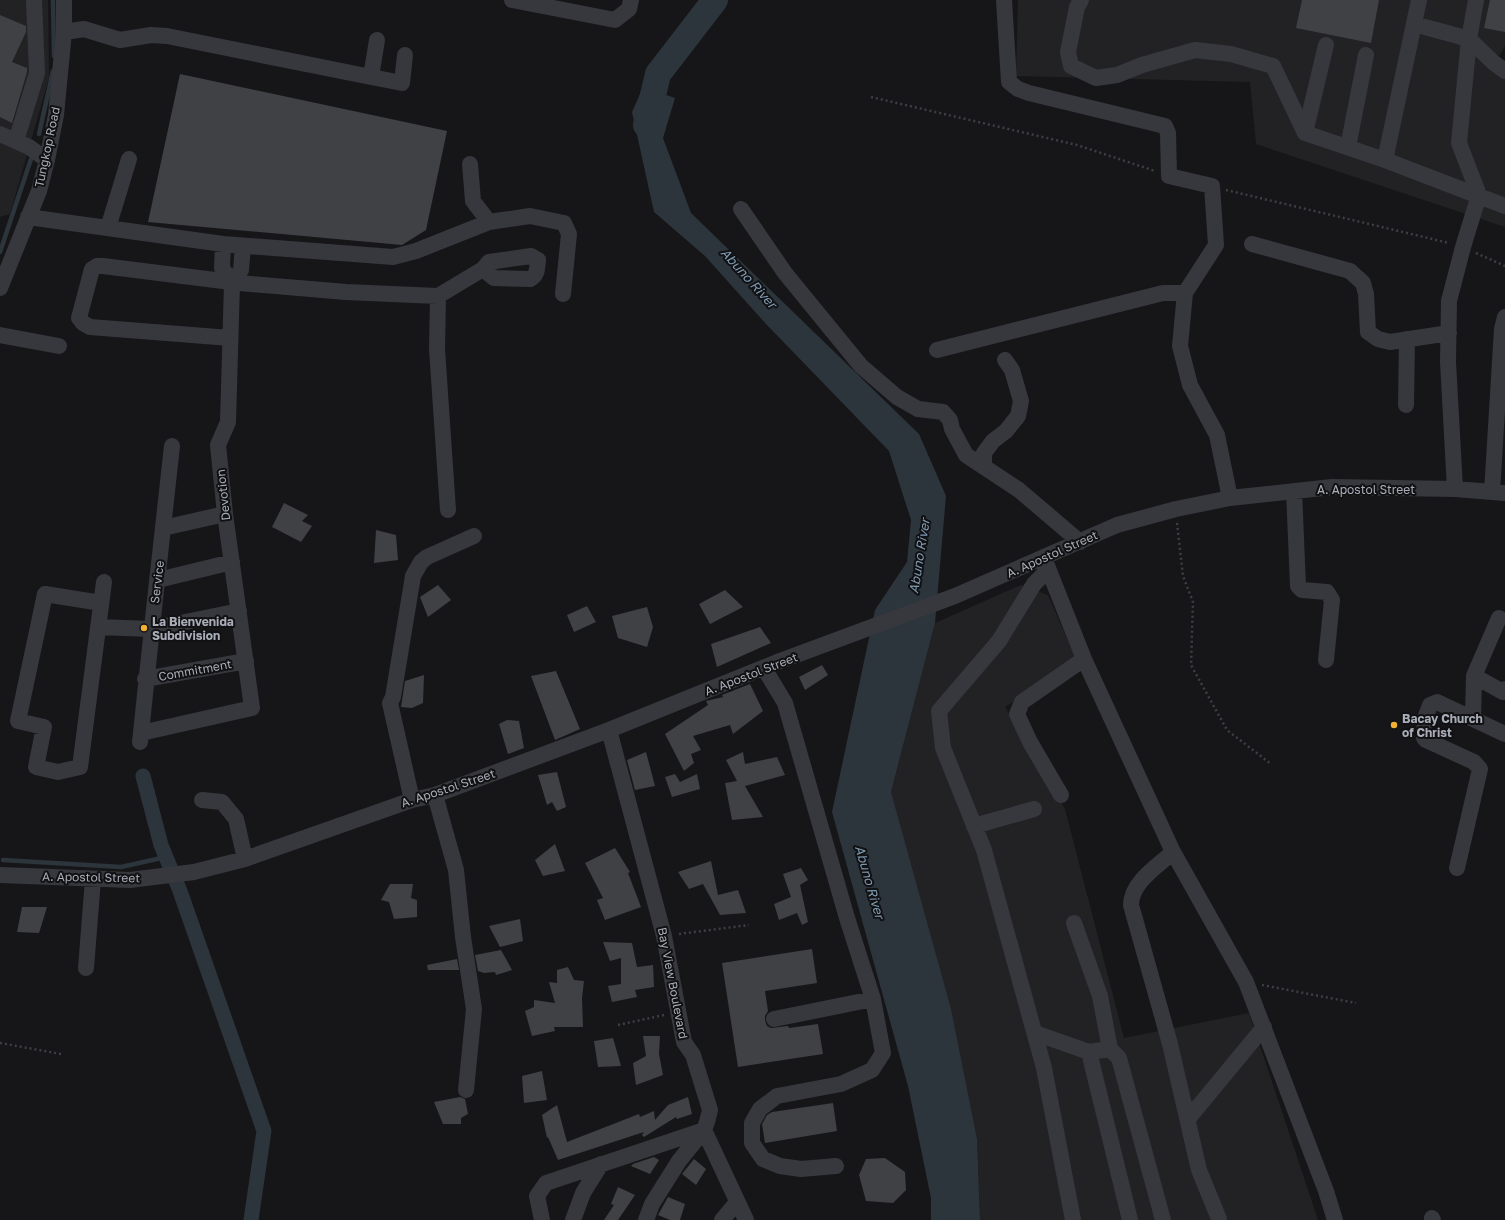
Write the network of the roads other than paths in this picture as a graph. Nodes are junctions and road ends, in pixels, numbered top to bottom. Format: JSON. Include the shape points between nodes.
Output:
{"nodes":[{"id":1,"x":34,"y":0,"type":"edge"},
{"id":2,"x":64,"y":0,"type":"edge"},
{"id":3,"x":512,"y":0,"type":"edge"},
{"id":4,"x":631,"y":0,"type":"edge"},
{"id":5,"x":1004,"y":0,"type":"edge"},
{"id":6,"x":1081,"y":0,"type":"edge"},
{"id":7,"x":1419,"y":0,"type":"edge"},
{"id":8,"x":1476,"y":0,"type":"edge"},
{"id":9,"x":1414,"y":24,"type":"junction"},
{"id":10,"x":64,"y":32,"type":"junction"},
{"id":11,"x":1469,"y":39,"type":"junction"},
{"id":12,"x":377,"y":40,"type":"dead end"},
{"id":13,"x":1326,"y":45,"type":"dead end"},
{"id":14,"x":406,"y":55,"type":"dead end"},
{"id":15,"x":1366,"y":55,"type":"dead end"},
{"id":16,"x":1505,"y":71,"type":"edge"},
{"id":17,"x":371,"y":77,"type":"junction"},
{"id":18,"x":1305,"y":133,"type":"junction"},
{"id":19,"x":0,"y":134,"type":"edge"},
{"id":20,"x":16,"y":141,"type":"junction"},
{"id":21,"x":1348,"y":148,"type":"junction"},
{"id":22,"x":47,"y":160,"type":"junction"},
{"id":23,"x":129,"y":160,"type":"dead end"},
{"id":24,"x":1385,"y":160,"type":"junction"},
{"id":25,"x":470,"y":164,"type":"dead end"},
{"id":26,"x":1479,"y":195,"type":"junction"},
{"id":27,"x":1505,"y":206,"type":"edge"},
{"id":28,"x":741,"y":208,"type":"dead end"},
{"id":29,"x":28,"y":217,"type":"junction"},
{"id":30,"x":489,"y":222,"type":"junction"},
{"id":31,"x":108,"y":228,"type":"junction"},
{"id":32,"x":223,"y":244,"type":"junction"},
{"id":33,"x":1252,"y":244,"type":"dead end"},
{"id":34,"x":244,"y":246,"type":"junction"},
{"id":35,"x":483,"y":269,"type":"dead end"},
{"id":36,"x":232,"y":283,"type":"junction"},
{"id":37,"x":0,"y":288,"type":"edge"},
{"id":38,"x":1185,"y":293,"type":"junction"},
{"id":39,"x":563,"y":294,"type":"dead end"},
{"id":40,"x":438,"y":296,"type":"junction"},
{"id":41,"x":1505,"y":317,"type":"edge"},
{"id":42,"x":1448,"y":333,"type":"junction"},
{"id":43,"x":0,"y":335,"type":"edge"},
{"id":44,"x":230,"y":338,"type":"junction"},
{"id":45,"x":1408,"y":339,"type":"junction"},
{"id":46,"x":59,"y":346,"type":"dead end"},
{"id":47,"x":937,"y":350,"type":"dead end"},
{"id":48,"x":1005,"y":360,"type":"dead end"},
{"id":49,"x":1406,"y":405,"type":"dead end"},
{"id":50,"x":172,"y":446,"type":"dead end"},
{"id":51,"x":984,"y":466,"type":"junction"},
{"id":52,"x":1455,"y":489,"type":"junction"},
{"id":53,"x":1294,"y":491,"type":"junction"},
{"id":54,"x":1499,"y":492,"type":"edge"},
{"id":55,"x":1230,"y":498,"type":"junction"},
{"id":56,"x":448,"y":510,"type":"dead end"},
{"id":57,"x":225,"y":514,"type":"junction"},
{"id":58,"x":163,"y":528,"type":"junction"},
{"id":59,"x":474,"y":536,"type":"dead end"},
{"id":60,"x":1080,"y":542,"type":"junction"},
{"id":61,"x":232,"y":562,"type":"junction"},
{"id":62,"x":1046,"y":564,"type":"junction"},
{"id":63,"x":158,"y":580,"type":"junction"},
{"id":64,"x":104,"y":582,"type":"dead end"},
{"id":65,"x":102,"y":603,"type":"junction"},
{"id":66,"x":240,"y":611,"type":"junction"},
{"id":67,"x":1499,"y":618,"type":"dead end"},
{"id":68,"x":98,"y":627,"type":"junction"},
{"id":69,"x":151,"y":629,"type":"junction"},
{"id":70,"x":1084,"y":659,"type":"junction"},
{"id":71,"x":1326,"y":660,"type":"dead end"},
{"id":72,"x":246,"y":661,"type":"junction"},
{"id":73,"x":764,"y":668,"type":"junction"},
{"id":74,"x":1474,"y":676,"type":"junction"},
{"id":75,"x":145,"y":679,"type":"junction"},
{"id":76,"x":1505,"y":689,"type":"edge"},
{"id":77,"x":1473,"y":719,"type":"junction"},
{"id":78,"x":609,"y":730,"type":"junction"},
{"id":79,"x":1505,"y":734,"type":"edge"},
{"id":80,"x":140,"y":738,"type":"joint"},
{"id":81,"x":1061,"y":794,"type":"dead end"},
{"id":82,"x":435,"y":795,"type":"junction"},
{"id":83,"x":202,"y":800,"type":"dead end"},
{"id":84,"x":412,"y":800,"type":"junction"},
{"id":85,"x":1034,"y":809,"type":"dead end"},
{"id":86,"x":974,"y":826,"type":"junction"},
{"id":87,"x":1172,"y":852,"type":"junction"},
{"id":88,"x":245,"y":858,"type":"junction"},
{"id":89,"x":1457,"y":868,"type":"dead end"},
{"id":90,"x":0,"y":875,"type":"edge"},
{"id":91,"x":93,"y":879,"type":"junction"},
{"id":92,"x":1074,"y":923,"type":"dead end"},
{"id":93,"x":86,"y":968,"type":"dead end"},
{"id":94,"x":873,"y":999,"type":"junction"},
{"id":95,"x":774,"y":1019,"type":"dead end"},
{"id":96,"x":1264,"y":1027,"type":"junction"},
{"id":97,"x":1034,"y":1033,"type":"junction"},
{"id":98,"x":1110,"y":1049,"type":"junction"},
{"id":99,"x":1089,"y":1052,"type":"junction"},
{"id":100,"x":466,"y":1090,"type":"dead end"},
{"id":101,"x":1188,"y":1119,"type":"junction"},
{"id":102,"x":704,"y":1130,"type":"junction"},
{"id":103,"x":656,"y":1145,"type":"junction"},
{"id":104,"x":679,"y":1161,"type":"junction"},
{"id":105,"x":601,"y":1164,"type":"junction"},
{"id":106,"x":836,"y":1166,"type":"dead end"},
{"id":107,"x":737,"y":1202,"type":"junction"},
{"id":108,"x":1219,"y":1219,"type":"dead end"},
{"id":109,"x":542,"y":1220,"type":"edge"},
{"id":110,"x":573,"y":1220,"type":"edge"},
{"id":111,"x":646,"y":1220,"type":"edge"},
{"id":112,"x":722,"y":1220,"type":"edge"},
{"id":113,"x":746,"y":1220,"type":"edge"},
{"id":114,"x":1073,"y":1220,"type":"edge"},
{"id":115,"x":1130,"y":1220,"type":"edge"},
{"id":116,"x":1163,"y":1220,"type":"edge"},
{"id":117,"x":1335,"y":1220,"type":"edge"}],
"edges":[{"from":1,"to":20,"type":"street","via":[[37,73]]},
{"from":2,"to":10,"type":"street","name":"Tungkop Road"},
{"from":3,"to":4,"type":"street","via":[[615,20],[629,9]]},
{"from":5,"to":38,"type":"street","via":[[1010,82],[1018,89],[1029,93],[1165,126],[1168,133],[1169,176],[1212,186],[1216,245]]},
{"from":6,"to":18,"type":"street","via":[[1077,7],[1068,52],[1071,66],[1096,78],[1117,75],[1195,50],[1231,54],[1273,66]]},
{"from":7,"to":9,"type":"street"},
{"from":8,"to":11,"type":"street"},
{"from":9,"to":11,"type":"street"},
{"from":9,"to":24,"type":"street"},
{"from":10,"to":17,"type":"street","via":[[84,29],[120,40],[151,35],[168,36]]},
{"from":10,"to":22,"type":"street","name":"Tungkop Road","via":[[56,115]]},
{"from":11,"to":16,"type":"street"},
{"from":11,"to":26,"type":"street","via":[[1459,143]]},
{"from":12,"to":17,"type":"street"},
{"from":13,"to":18,"type":"street"},
{"from":14,"to":17,"type":"street","via":[[402,83]]},
{"from":15,"to":21,"type":"street"},
{"from":18,"to":21,"type":"street"},
{"from":19,"to":20,"type":"street"},
{"from":20,"to":22,"type":"street"},
{"from":21,"to":24,"type":"street"},
{"from":22,"to":29,"type":"street","name":"Tungkop Road","via":[[39,191]]},
{"from":23,"to":31,"type":"street"},
{"from":24,"to":26,"type":"street"},
{"from":25,"to":30,"type":"street","via":[[472,201]]},
{"from":26,"to":27,"type":"street"},
{"from":26,"to":42,"type":"street","via":[[1449,301]]},
{"from":28,"to":51,"type":"street","via":[[785,273],[860,366],[897,398],[918,408],[943,412],[950,420],[966,455]]},
{"from":29,"to":31,"type":"street"},
{"from":29,"to":37,"type":"street","name":"Tungkop Road"},
{"from":30,"to":34,"type":"street","via":[[393,258]]},
{"from":30,"to":39,"type":"street","via":[[530,216],[564,223],[569,234]]},
{"from":31,"to":32,"type":"street"},
{"from":32,"to":34,"type":"street"},
{"from":32,"to":36,"type":"street","via":[[222,268]]},
{"from":33,"to":45,"type":"street","via":[[1350,271],[1363,283],[1368,332],[1378,339],[1390,342]]},
{"from":34,"to":36,"type":"street","name":"Devotion","via":[[241,270]]},
{"from":35,"to":40,"type":"street"},
{"from":36,"to":40,"type":"street"},
{"from":36,"to":44,"type":"street","name":"Devotion"},
{"from":36,"to":44,"type":"street","via":[[97,266],[92,269],[79,318],[90,327]]},
{"from":38,"to":47,"type":"street","via":[[1163,293]]},
{"from":38,"to":55,"type":"street","via":[[1180,346],[1190,385],[1217,435]]},
{"from":40,"to":56,"type":"street","via":[[437,349]]},
{"from":41,"to":54,"type":"street","via":[[1502,329]]},
{"from":42,"to":45,"type":"street"},
{"from":42,"to":52,"type":"street"},
{"from":43,"to":46,"type":"street"},
{"from":44,"to":57,"type":"street","name":"Devotion","via":[[228,422],[218,445]]},
{"from":45,"to":49,"type":"street"},
{"from":48,"to":51,"type":"street","via":[[1012,370],[1022,401],[1018,416],[984,453]]},
{"from":50,"to":58,"type":"street","name":"Service"},
{"from":51,"to":60,"type":"street","via":[[1019,490]]},
{"from":52,"to":53,"type":"street","name":"A. Apostol Street","via":[[1332,487]]},
{"from":52,"to":54,"type":"street","name":"A. Apostol Street"},
{"from":53,"to":55,"type":"street","name":"A. Apostol Street"},
{"from":53,"to":71,"type":"street","via":[[1298,586],[1302,590],[1327,592],[1332,600]]},
{"from":55,"to":60,"type":"street","name":"A. Apostol Street","via":[[1117,525]]},
{"from":57,"to":58,"type":"street"},
{"from":57,"to":61,"type":"street","name":"Devotion"},
{"from":58,"to":63,"type":"street","name":"Service"},
{"from":59,"to":84,"type":"street","via":[[426,557],[413,576],[390,703]]},
{"from":60,"to":62,"type":"street","name":"A. Apostol Street"},
{"from":61,"to":63,"type":"street"},
{"from":61,"to":66,"type":"street","name":"Devotion"},
{"from":62,"to":70,"type":"street"},
{"from":62,"to":73,"type":"street","name":"A. Apostol Street"},
{"from":62,"to":86,"type":"street","via":[[998,641],[939,711],[943,748]]},
{"from":63,"to":69,"type":"street","name":"Service"},
{"from":64,"to":65,"type":"street"},
{"from":65,"to":68,"type":"street"},
{"from":65,"to":68,"type":"street","via":[[45,594],[18,721],[44,727],[36,767],[58,772],[80,767]]},
{"from":66,"to":69,"type":"street"},
{"from":66,"to":72,"type":"street","name":"Devotion"},
{"from":67,"to":74,"type":"street"},
{"from":68,"to":69,"type":"street"},
{"from":69,"to":75,"type":"street","name":"Service"},
{"from":70,"to":81,"type":"street","via":[[1022,702],[1017,714],[1030,742]]},
{"from":70,"to":87,"type":"street"},
{"from":72,"to":75,"type":"street","name":"Commitment"},
{"from":72,"to":80,"type":"street","name":"Devotion","via":[[252,708]]},
{"from":73,"to":78,"type":"street","name":"A. Apostol Street"},
{"from":73,"to":94,"type":"street","via":[[785,702]]},
{"from":74,"to":76,"type":"street","via":[[1503,692]]},
{"from":74,"to":77,"type":"street"},
{"from":75,"to":80,"type":"street","name":"Service"},
{"from":77,"to":79,"type":"street"},
{"from":77,"to":89,"type":"street","via":[[1437,702],[1430,705],[1425,718],[1426,740],[1474,762],[1480,769]]},
{"from":78,"to":82,"type":"street","name":"A. Apostol Street"},
{"from":78,"to":102,"type":"street","name":"Bay View Boulevard","via":[[664,936],[684,1042],[693,1055],[710,1110]]},
{"from":82,"to":84,"type":"street","name":"A. Apostol Street"},
{"from":82,"to":100,"type":"street","via":[[456,870],[474,1008]]},
{"from":83,"to":88,"type":"street","via":[[222,802],[236,819]]},
{"from":84,"to":88,"type":"street","name":"A. Apostol Street"},
{"from":85,"to":86,"type":"street"},
{"from":86,"to":97,"type":"street","via":[[984,850]]},
{"from":87,"to":96,"type":"street","via":[[1246,982]]},
{"from":87,"to":101,"type":"street","via":[[1140,882],[1131,898],[1131,905]]},
{"from":88,"to":91,"type":"street","name":"A. Apostol Street","via":[[186,873],[130,880]]},
{"from":90,"to":91,"type":"street","name":"A. Apostol Street"},
{"from":91,"to":93,"type":"street"},
{"from":92,"to":98,"type":"street","via":[[1100,996]]},
{"from":94,"to":95,"type":"street"},
{"from":94,"to":106,"type":"street","via":[[883,1053],[872,1070],[841,1084],[777,1096],[760,1109],[752,1123],[752,1144],[763,1159],[780,1166],[802,1170]]},
{"from":96,"to":101,"type":"street"},
{"from":96,"to":117,"type":"street"},
{"from":97,"to":99,"type":"street"},
{"from":97,"to":114,"type":"street","via":[[1044,1068]]},
{"from":98,"to":99,"type":"street"},
{"from":98,"to":116,"type":"street","via":[[1119,1058]]},
{"from":99,"to":115,"type":"street"},
{"from":101,"to":108,"type":"street","via":[[1199,1170]]},
{"from":102,"to":103,"type":"street"},
{"from":102,"to":104,"type":"street","name":"Bay View Boulevard"},
{"from":102,"to":107,"type":"street"},
{"from":103,"to":104,"type":"street","via":[[662,1144],[674,1149]]},
{"from":103,"to":105,"type":"street"},
{"from":104,"to":111,"type":"street","name":"Bay View Boulevard","via":[[652,1204]]},
{"from":105,"to":109,"type":"street","via":[[546,1183],[537,1196]]},
{"from":105,"to":110,"type":"street","via":[[583,1193]]},
{"from":107,"to":112,"type":"street"},
{"from":107,"to":113,"type":"street"}]}
